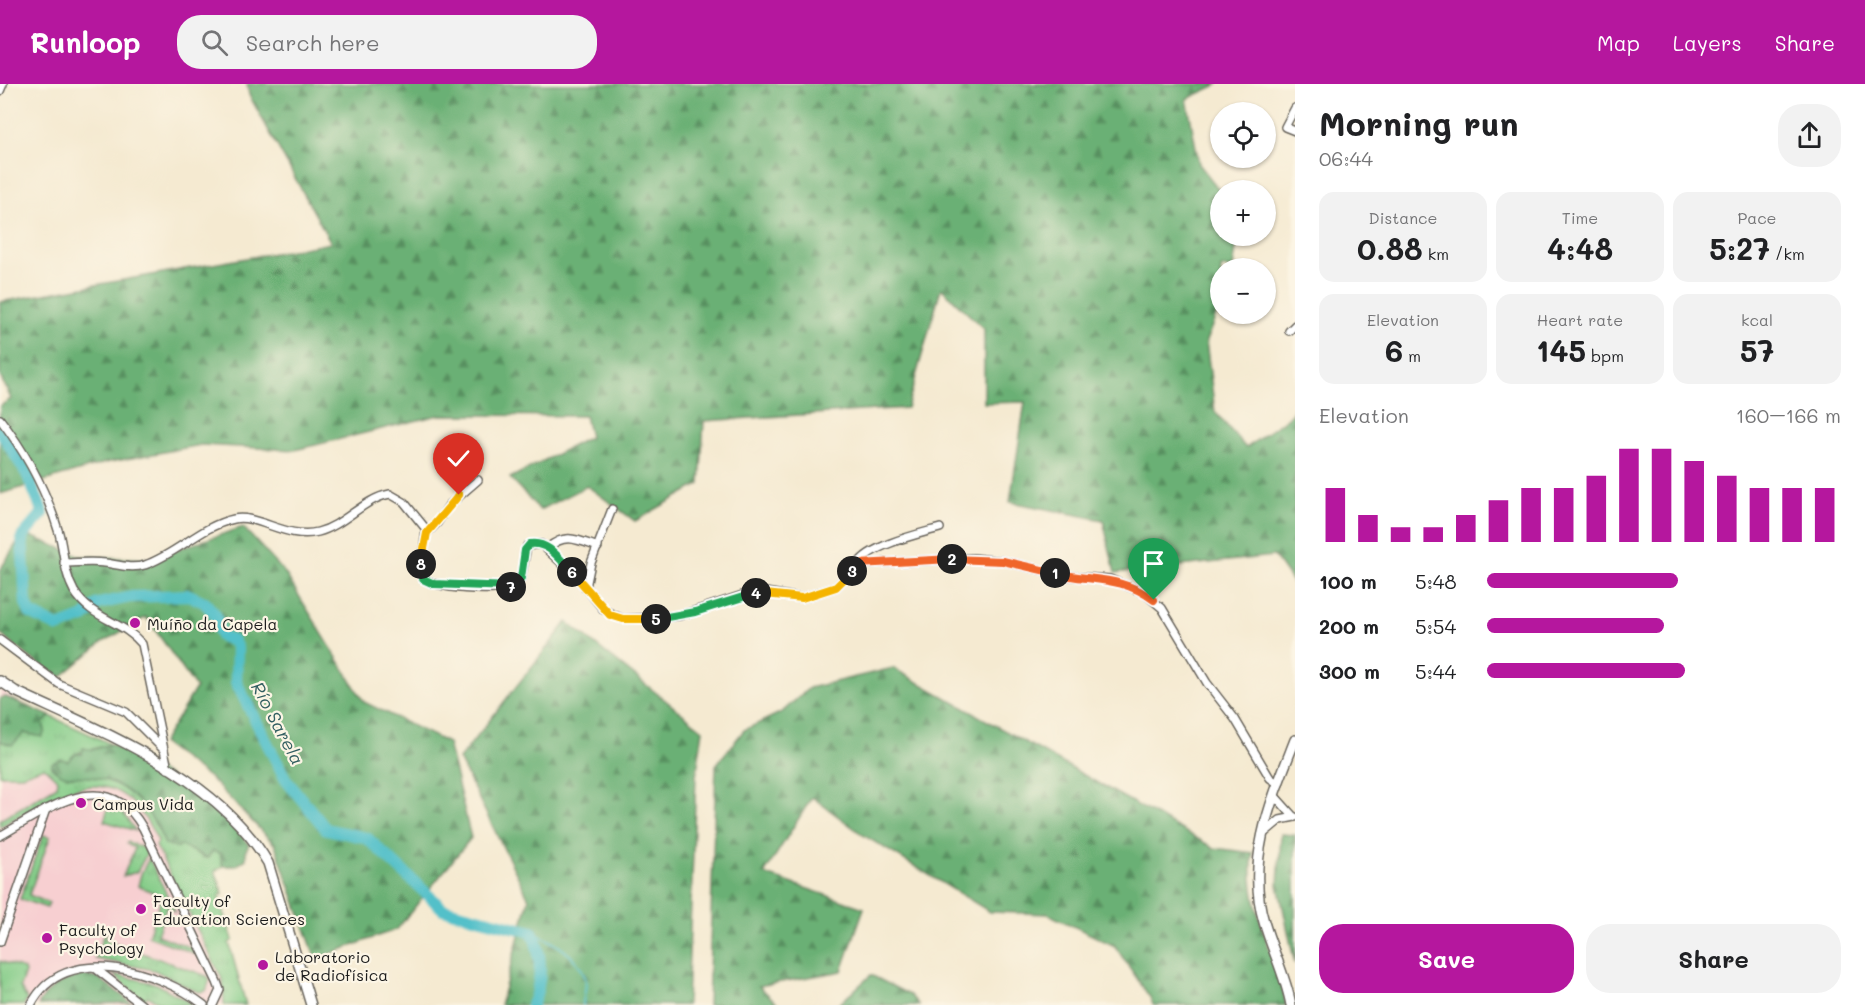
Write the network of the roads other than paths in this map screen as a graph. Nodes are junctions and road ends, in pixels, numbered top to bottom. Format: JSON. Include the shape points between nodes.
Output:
{"nodes":[{"id":1,"x":3,"y":84,"type":"edge"},
{"id":2,"x":0,"y":91,"type":"edge"},
{"id":3,"x":1295,"y":108,"type":"edge"},
{"id":4,"x":1295,"y":131,"type":"edge"},
{"id":5,"x":1295,"y":325,"type":"edge"},
{"id":6,"x":1289,"y":331,"type":"dead end"},
{"id":7,"x":0,"y":419,"type":"edge"},
{"id":8,"x":478,"y":480,"type":"dead end"},
{"id":9,"x":612,"y":509,"type":"dead end"},
{"id":10,"x":939,"y":528,"type":"dead end"},
{"id":11,"x":427,"y":533,"type":"junction"},
{"id":12,"x":598,"y":547,"type":"junction"},
{"id":13,"x":548,"y":548,"type":"junction"},
{"id":14,"x":64,"y":563,"type":"junction"},
{"id":15,"x":858,"y":564,"type":"junction"},
{"id":16,"x":586,"y":587,"type":"junction"},
{"id":17,"x":0,"y":640,"type":"edge"},
{"id":18,"x":0,"y":681,"type":"edge"},
{"id":19,"x":5,"y":690,"type":"edge"},
{"id":20,"x":1295,"y":740,"type":"edge"},
{"id":21,"x":164,"y":750,"type":"junction"},
{"id":22,"x":168,"y":769,"type":"junction"},
{"id":23,"x":1279,"y":784,"type":"junction"},
{"id":24,"x":1275,"y":796,"type":"junction"},
{"id":25,"x":46,"y":809,"type":"junction"},
{"id":26,"x":1294,"y":817,"type":"edge"},
{"id":27,"x":1262,"y":835,"type":"junction"},
{"id":28,"x":0,"y":836,"type":"edge"},
{"id":29,"x":0,"y":942,"type":"edge"},
{"id":30,"x":94,"y":967,"type":"junction"},
{"id":31,"x":217,"y":982,"type":"junction"},
{"id":32,"x":220,"y":990,"type":"junction"},
{"id":33,"x":31,"y":1005,"type":"edge"},
{"id":34,"x":142,"y":1005,"type":"edge"},
{"id":35,"x":204,"y":1005,"type":"edge"},
{"id":36,"x":211,"y":1005,"type":"edge"},
{"id":37,"x":219,"y":1005,"type":"edge"},
{"id":38,"x":311,"y":1005,"type":"edge"},
{"id":39,"x":1291,"y":1005,"type":"edge"}],
"edges":[{"from":1,"to":2,"type":"street"},
{"from":3,"to":4,"type":"street","via":[[1285,127]]},
{"from":5,"to":6,"type":"street"},
{"from":7,"to":14,"type":"street","via":[[20,445],[43,490],[59,534]]},
{"from":8,"to":11,"type":"street","via":[[449,505]]},
{"from":9,"to":12,"type":"street"},
{"from":10,"to":15,"type":"street","via":[[881,547]]},
{"from":11,"to":13,"type":"street","via":[[421,573],[423,579],[434,584],[510,587],[521,578],[527,546],[541,544]]},
{"from":11,"to":14,"type":"street","via":[[414,512],[390,494],[377,498],[331,529],[316,533],[289,533],[237,518],[206,530],[144,565]]},
{"from":12,"to":13,"type":"street","via":[[566,537]]},
{"from":12,"to":16,"type":"street"},
{"from":13,"to":16,"type":"street"},
{"from":14,"to":21,"type":"street","via":[[72,588],[95,615],[130,632],[142,644]]},
{"from":15,"to":16,"type":"street","via":[[836,587],[802,598],[749,593],[661,619],[617,618],[604,610]]},
{"from":15,"to":23,"type":"street","via":[[983,559],[1067,576],[1110,579],[1144,593],[1162,608],[1270,778]]},
{"from":17,"to":21,"type":"street","via":[[59,684],[126,712]]},
{"from":18,"to":19,"type":"street"},
{"from":19,"to":22,"type":"street","via":[[128,745]]},
{"from":20,"to":23,"type":"street"},
{"from":21,"to":22,"type":"street"},
{"from":22,"to":38,"type":"street","via":[[226,812],[259,847],[279,895]]},
{"from":23,"to":24,"type":"street"},
{"from":24,"to":26,"type":"street"},
{"from":24,"to":27,"type":"street"},
{"from":25,"to":28,"type":"street"},
{"from":25,"to":29,"type":"street"},
{"from":25,"to":31,"type":"street","via":[[73,796],[88,794],[115,800],[131,811],[143,828]]},
{"from":26,"to":27,"type":"street","via":[[1280,820]]},
{"from":27,"to":39,"type":"street","via":[[1257,892]]},
{"from":30,"to":33,"type":"street","via":[[74,970],[52,980]]},
{"from":30,"to":34,"type":"street"},
{"from":30,"to":35,"type":"street","via":[[131,970],[157,979]]},
{"from":31,"to":32,"type":"street"},
{"from":31,"to":36,"type":"street"},
{"from":32,"to":36,"type":"street"},
{"from":32,"to":37,"type":"street"}]}
